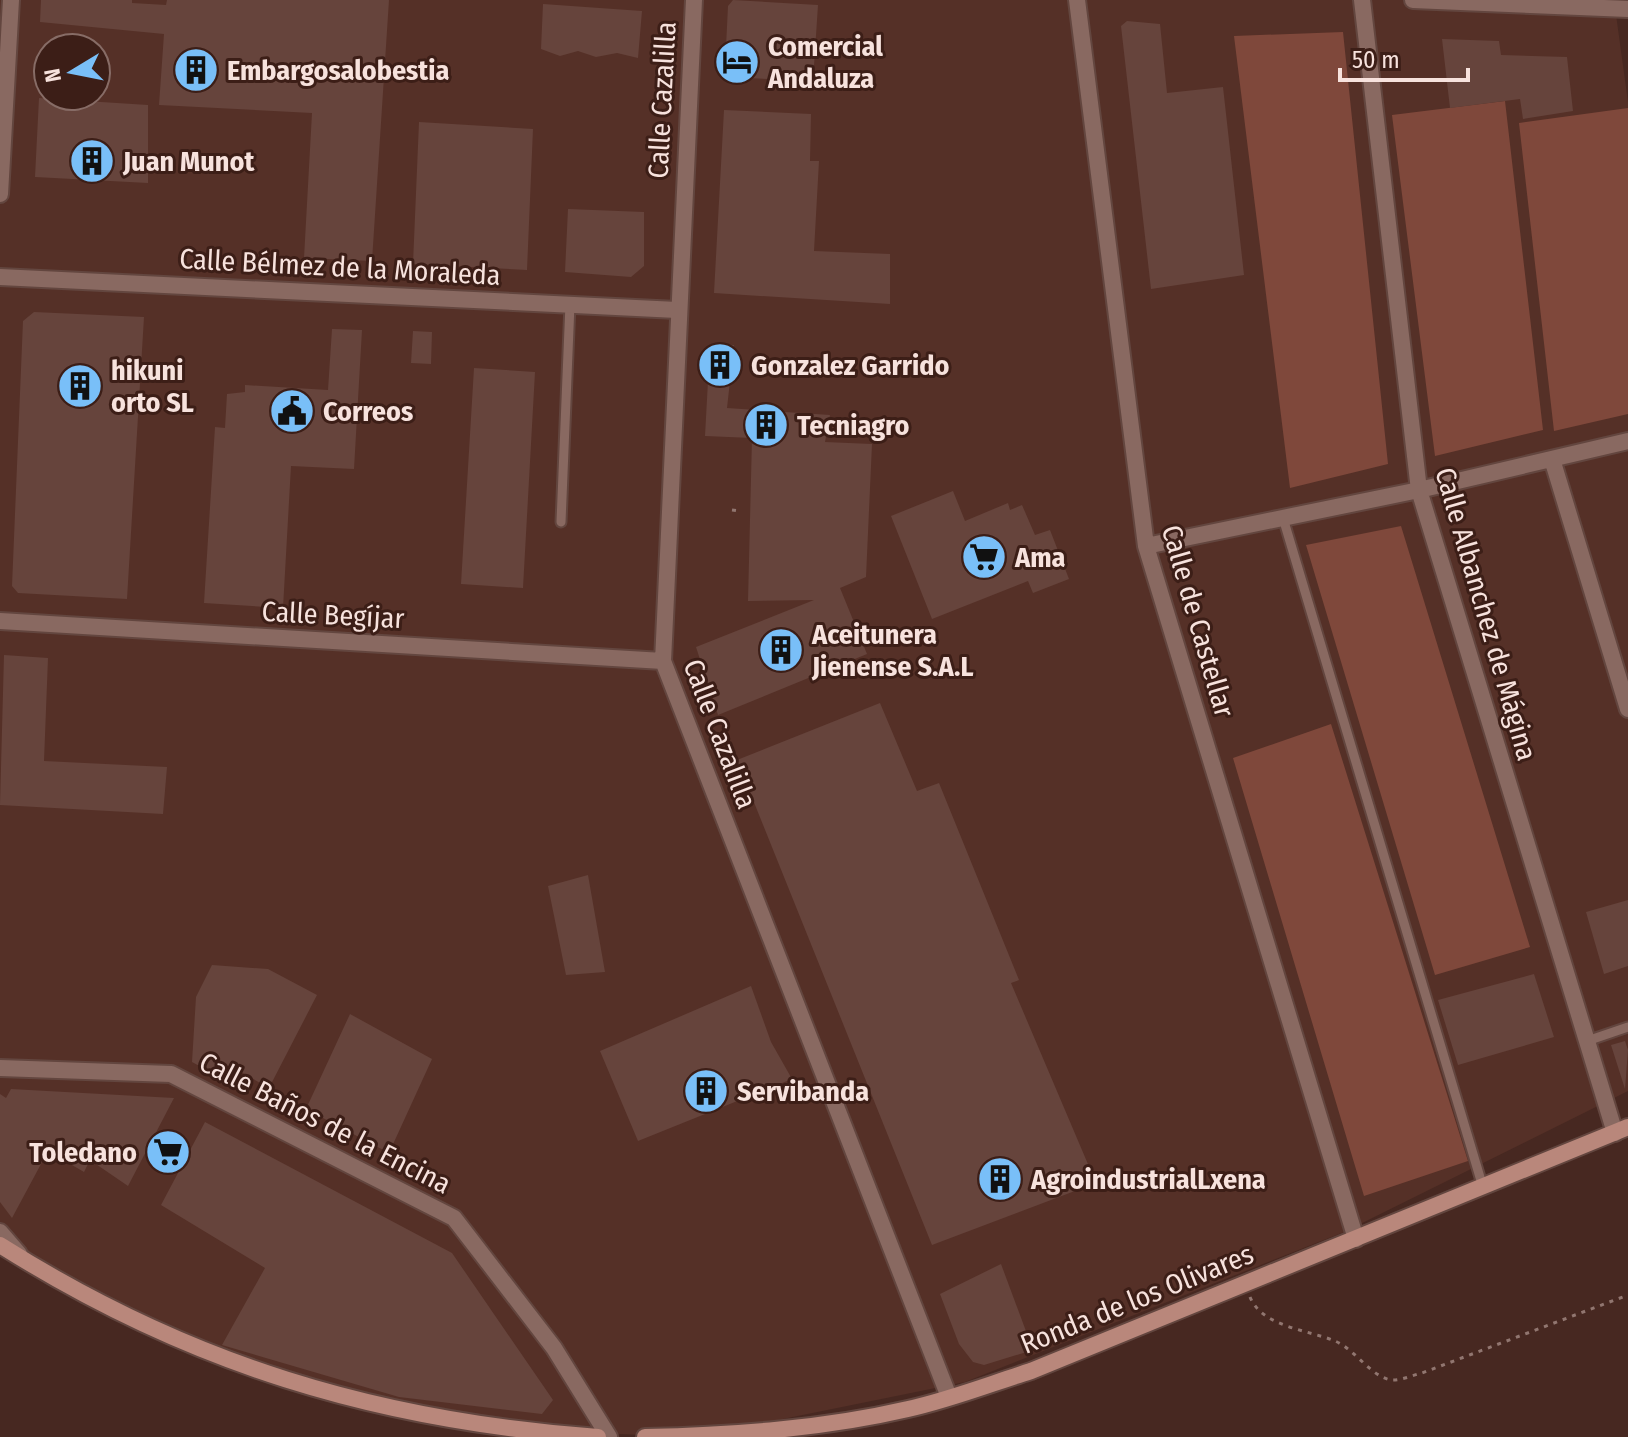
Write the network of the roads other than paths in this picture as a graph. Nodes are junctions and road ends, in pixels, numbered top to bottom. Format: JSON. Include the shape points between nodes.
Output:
{"nodes":[{"id":1,"x":11,"y":0,"type":"edge"},
{"id":2,"x":694,"y":0,"type":"edge"},
{"id":3,"x":1077,"y":0,"type":"edge"},
{"id":4,"x":1362,"y":0,"type":"edge"},
{"id":5,"x":1413,"y":0,"type":"edge"},
{"id":6,"x":1628,"y":9,"type":"edge"},
{"id":7,"x":0,"y":194,"type":"edge"},
{"id":8,"x":0,"y":277,"type":"edge"},
{"id":9,"x":570,"y":304,"type":"junction"},
{"id":10,"x":677,"y":310,"type":"junction"},
{"id":11,"x":1628,"y":441,"type":"edge"},
{"id":12,"x":1552,"y":459,"type":"junction"},
{"id":13,"x":1419,"y":490,"type":"junction"},
{"id":14,"x":1283,"y":518,"type":"junction"},
{"id":15,"x":561,"y":522,"type":"dead end"},
{"id":16,"x":1146,"y":546,"type":"junction"},
{"id":17,"x":0,"y":621,"type":"edge"},
{"id":18,"x":663,"y":661,"type":"junction"},
{"id":19,"x":1628,"y":709,"type":"edge"},
{"id":20,"x":1628,"y":1027,"type":"edge"},
{"id":21,"x":1587,"y":1041,"type":"junction"},
{"id":22,"x":0,"y":1068,"type":"edge"},
{"id":23,"x":1622,"y":1130,"type":"edge"},
{"id":24,"x":1482,"y":1184,"type":"junction"},
{"id":25,"x":0,"y":1232,"type":"edge"},
{"id":26,"x":1356,"y":1239,"type":"junction"},
{"id":27,"x":0,"y":1245,"type":"edge"},
{"id":28,"x":26,"y":1261,"type":"junction"},
{"id":29,"x":949,"y":1397,"type":"junction"},
{"id":30,"x":598,"y":1437,"type":"edge"},
{"id":31,"x":609,"y":1437,"type":"edge"},
{"id":32,"x":645,"y":1437,"type":"edge"}],
"edges":[{"from":1,"to":7,"type":"street"},
{"from":2,"to":10,"type":"street","name":"Calle Cazalilla"},
{"from":3,"to":16,"type":"street","name":"Calle de Castellar"},
{"from":4,"to":13,"type":"street","name":"Calle Albanchez de Mágina"},
{"from":5,"to":6,"type":"street"},
{"from":8,"to":9,"type":"street","name":"Calle Bélmez de la Moraleda"},
{"from":9,"to":10,"type":"street","name":"Calle Bélmez de la Moraleda"},
{"from":9,"to":15,"type":"lane"},
{"from":10,"to":18,"type":"street","name":"Calle Cazalilla"},
{"from":11,"to":12,"type":"street"},
{"from":12,"to":13,"type":"street"},
{"from":12,"to":19,"type":"street"},
{"from":13,"to":14,"type":"street"},
{"from":13,"to":21,"type":"street","name":"Calle Albanchez de Mágina"},
{"from":14,"to":16,"type":"street"},
{"from":14,"to":24,"type":"lane"},
{"from":16,"to":26,"type":"street","name":"Calle de Castellar"},
{"from":17,"to":18,"type":"street","name":"Calle Begíjar"},
{"from":18,"to":29,"type":"street","name":"Calle Cazalilla"},
{"from":20,"to":21,"type":"lane"},
{"from":21,"to":23,"type":"street","name":"Calle Albanchez de Mágina"},
{"from":22,"to":31,"type":"street","name":"Calle Baños de la Encina","via":[[171,1074],[454,1218],[554,1348]]},
{"from":23,"to":24,"type":"main road","name":"Ronda de los Olivares"},
{"from":24,"to":26,"type":"main road","name":"Ronda de los Olivares"},
{"from":25,"to":28,"type":"street"},
{"from":26,"to":29,"type":"main road","name":"Ronda de los Olivares","via":[[1031,1371]]},
{"from":27,"to":28,"type":"main road"},
{"from":28,"to":30,"type":"main road","via":[[114,1312],[219,1359],[339,1397],[511,1430]]},
{"from":29,"to":32,"type":"main road","name":"Ronda de los Olivares","via":[[816,1425]]}]}
